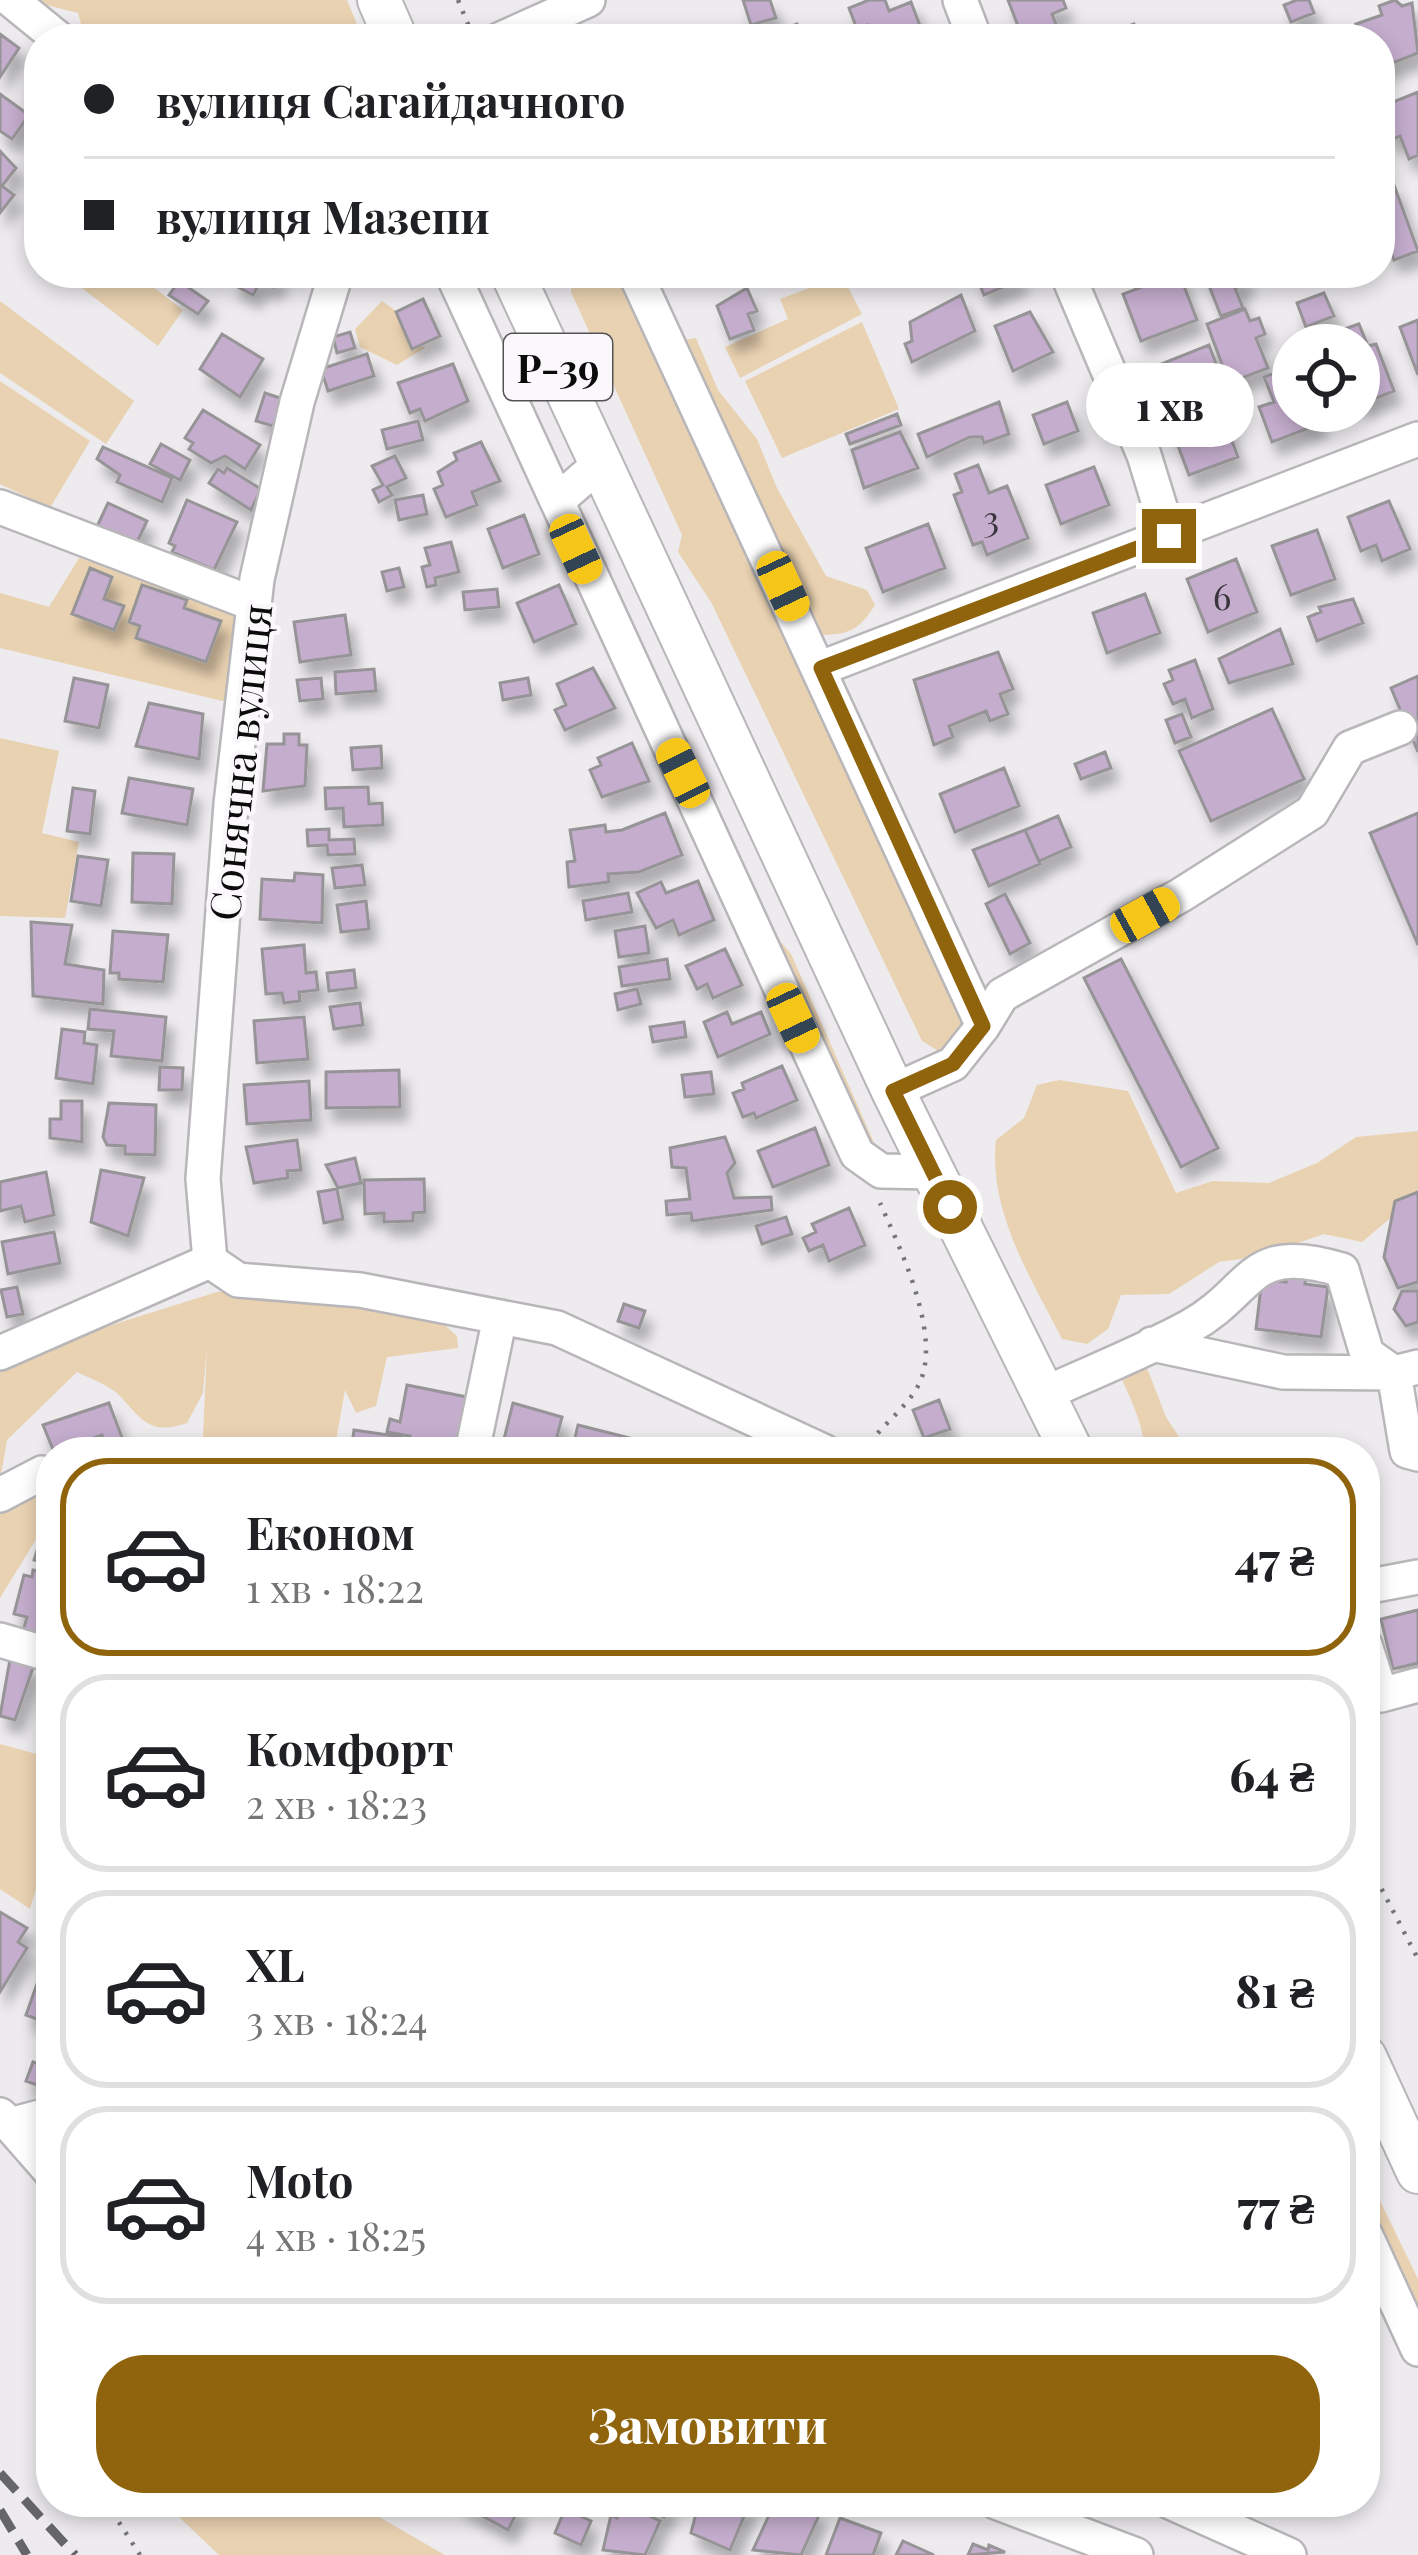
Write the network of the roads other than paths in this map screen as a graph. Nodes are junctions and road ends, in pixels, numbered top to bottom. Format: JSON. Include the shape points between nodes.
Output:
{"nodes":[{"id":1,"x":11,"y":0,"type":"edge"},
{"id":2,"x":588,"y":0,"type":"edge"},
{"id":3,"x":41,"y":24,"type":"edge"},
{"id":4,"x":539,"y":24,"type":"edge"},
{"id":5,"x":331,"y":288,"type":"edge"},
{"id":6,"x":459,"y":288,"type":"edge"},
{"id":7,"x":519,"y":288,"type":"edge"},
{"id":8,"x":642,"y":288,"type":"edge"},
{"id":9,"x":1072,"y":288,"type":"edge"},
{"id":10,"x":1418,"y":440,"type":"edge"},
{"id":11,"x":602,"y":462,"type":"junction"},
{"id":12,"x":557,"y":501,"type":"junction"},
{"id":13,"x":0,"y":507,"type":"edge"},
{"id":14,"x":1169,"y":536,"type":"junction"},
{"id":15,"x":254,"y":604,"type":"junction"},
{"id":16,"x":821,"y":668,"type":"junction"},
{"id":17,"x":1400,"y":728,"type":"dead end"},
{"id":18,"x":983,"y":1026,"type":"junction"},
{"id":19,"x":893,"y":1091,"type":"junction"},
{"id":20,"x":933,"y":1172,"type":"junction"},
{"id":21,"x":210,"y":1261,"type":"junction"},
{"id":22,"x":500,"y":1317,"type":"junction"},
{"id":23,"x":1152,"y":1344,"type":"junction"},
{"id":24,"x":0,"y":1353,"type":"edge"},
{"id":25,"x":1406,"y":1370,"type":"edge"},
{"id":26,"x":1044,"y":1394,"type":"junction"},
{"id":27,"x":475,"y":1437,"type":"edge"},
{"id":28,"x":793,"y":1437,"type":"edge"},
{"id":29,"x":1065,"y":1437,"type":"edge"},
{"id":30,"x":1418,"y":1454,"type":"edge"},
{"id":31,"x":36,"y":1477,"type":"edge"},
{"id":32,"x":0,"y":1495,"type":"edge"},
{"id":33,"x":1418,"y":1577,"type":"edge"},
{"id":34,"x":1380,"y":1584,"type":"edge"},
{"id":35,"x":0,"y":1640,"type":"edge"},
{"id":36,"x":36,"y":1651,"type":"edge"},
{"id":37,"x":1418,"y":1685,"type":"edge"},
{"id":38,"x":1380,"y":1691,"type":"edge"},
{"id":39,"x":1380,"y":2089,"type":"edge"},
{"id":40,"x":36,"y":2116,"type":"edge"},
{"id":41,"x":5,"y":2120,"type":"edge"},
{"id":42,"x":36,"y":2155,"type":"edge"},
{"id":43,"x":1418,"y":2172,"type":"edge"},
{"id":44,"x":1380,"y":2267,"type":"edge"},
{"id":45,"x":1418,"y":2349,"type":"edge"},
{"id":46,"x":1036,"y":2517,"type":"edge"},
{"id":47,"x":1204,"y":2517,"type":"edge"},
{"id":48,"x":1136,"y":2555,"type":"edge"},
{"id":49,"x":1289,"y":2555,"type":"edge"}],
"edges":[{"from":1,"to":3,"type":"street"},
{"from":2,"to":4,"type":"street"},
{"from":5,"to":15,"type":"street","name":"Сонячна вулиця","via":[[297,402]]},
{"from":6,"to":12,"type":"street"},
{"from":7,"to":11,"type":"main road","number":"Р-39"},
{"from":8,"to":16,"type":"street"},
{"from":9,"to":14,"type":"street","via":[[1144,455]]},
{"from":10,"to":14,"type":"street"},
{"from":11,"to":12,"type":"street"},
{"from":11,"to":19,"type":"main road","number":"Р-39"},
{"from":12,"to":20,"type":"street","via":[[857,1154],[881,1172]]},
{"from":13,"to":15,"type":"street"},
{"from":14,"to":16,"type":"street"},
{"from":15,"to":21,"type":"street","name":"Сонячна вулиця","via":[[203,1179]]},
{"from":16,"to":18,"type":"street"},
{"from":17,"to":18,"type":"street","via":[[1350,748],[1312,812],[1002,995]]},
{"from":18,"to":19,"type":"street","via":[[953,1064]]},
{"from":19,"to":20,"type":"main road","number":"Р-39"},
{"from":20,"to":26,"type":"main road","number":"Р-39"},
{"from":21,"to":22,"type":"street","via":[[238,1280],[360,1290]]},
{"from":21,"to":24,"type":"street"},
{"from":22,"to":27,"type":"street"},
{"from":22,"to":28,"type":"street","via":[[557,1328]]},
{"from":23,"to":25,"type":"street","via":[[1283,1372]]},
{"from":23,"to":25,"type":"street","via":[[1193,1324],[1252,1271],[1300,1258],[1342,1270],[1367,1354]]},
{"from":23,"to":26,"type":"street"},
{"from":25,"to":30,"type":"street","via":[[1407,1451]]},
{"from":26,"to":29,"type":"main road","number":"Р-39"},
{"from":31,"to":32,"type":"street"},
{"from":33,"to":34,"type":"street"},
{"from":35,"to":36,"type":"street"},
{"from":37,"to":38,"type":"street"},
{"from":39,"to":43,"type":"main road"},
{"from":40,"to":41,"type":"street"},
{"from":41,"to":42,"type":"street"},
{"from":44,"to":45,"type":"street"},
{"from":46,"to":48,"type":"street"},
{"from":47,"to":49,"type":"street"}]}
